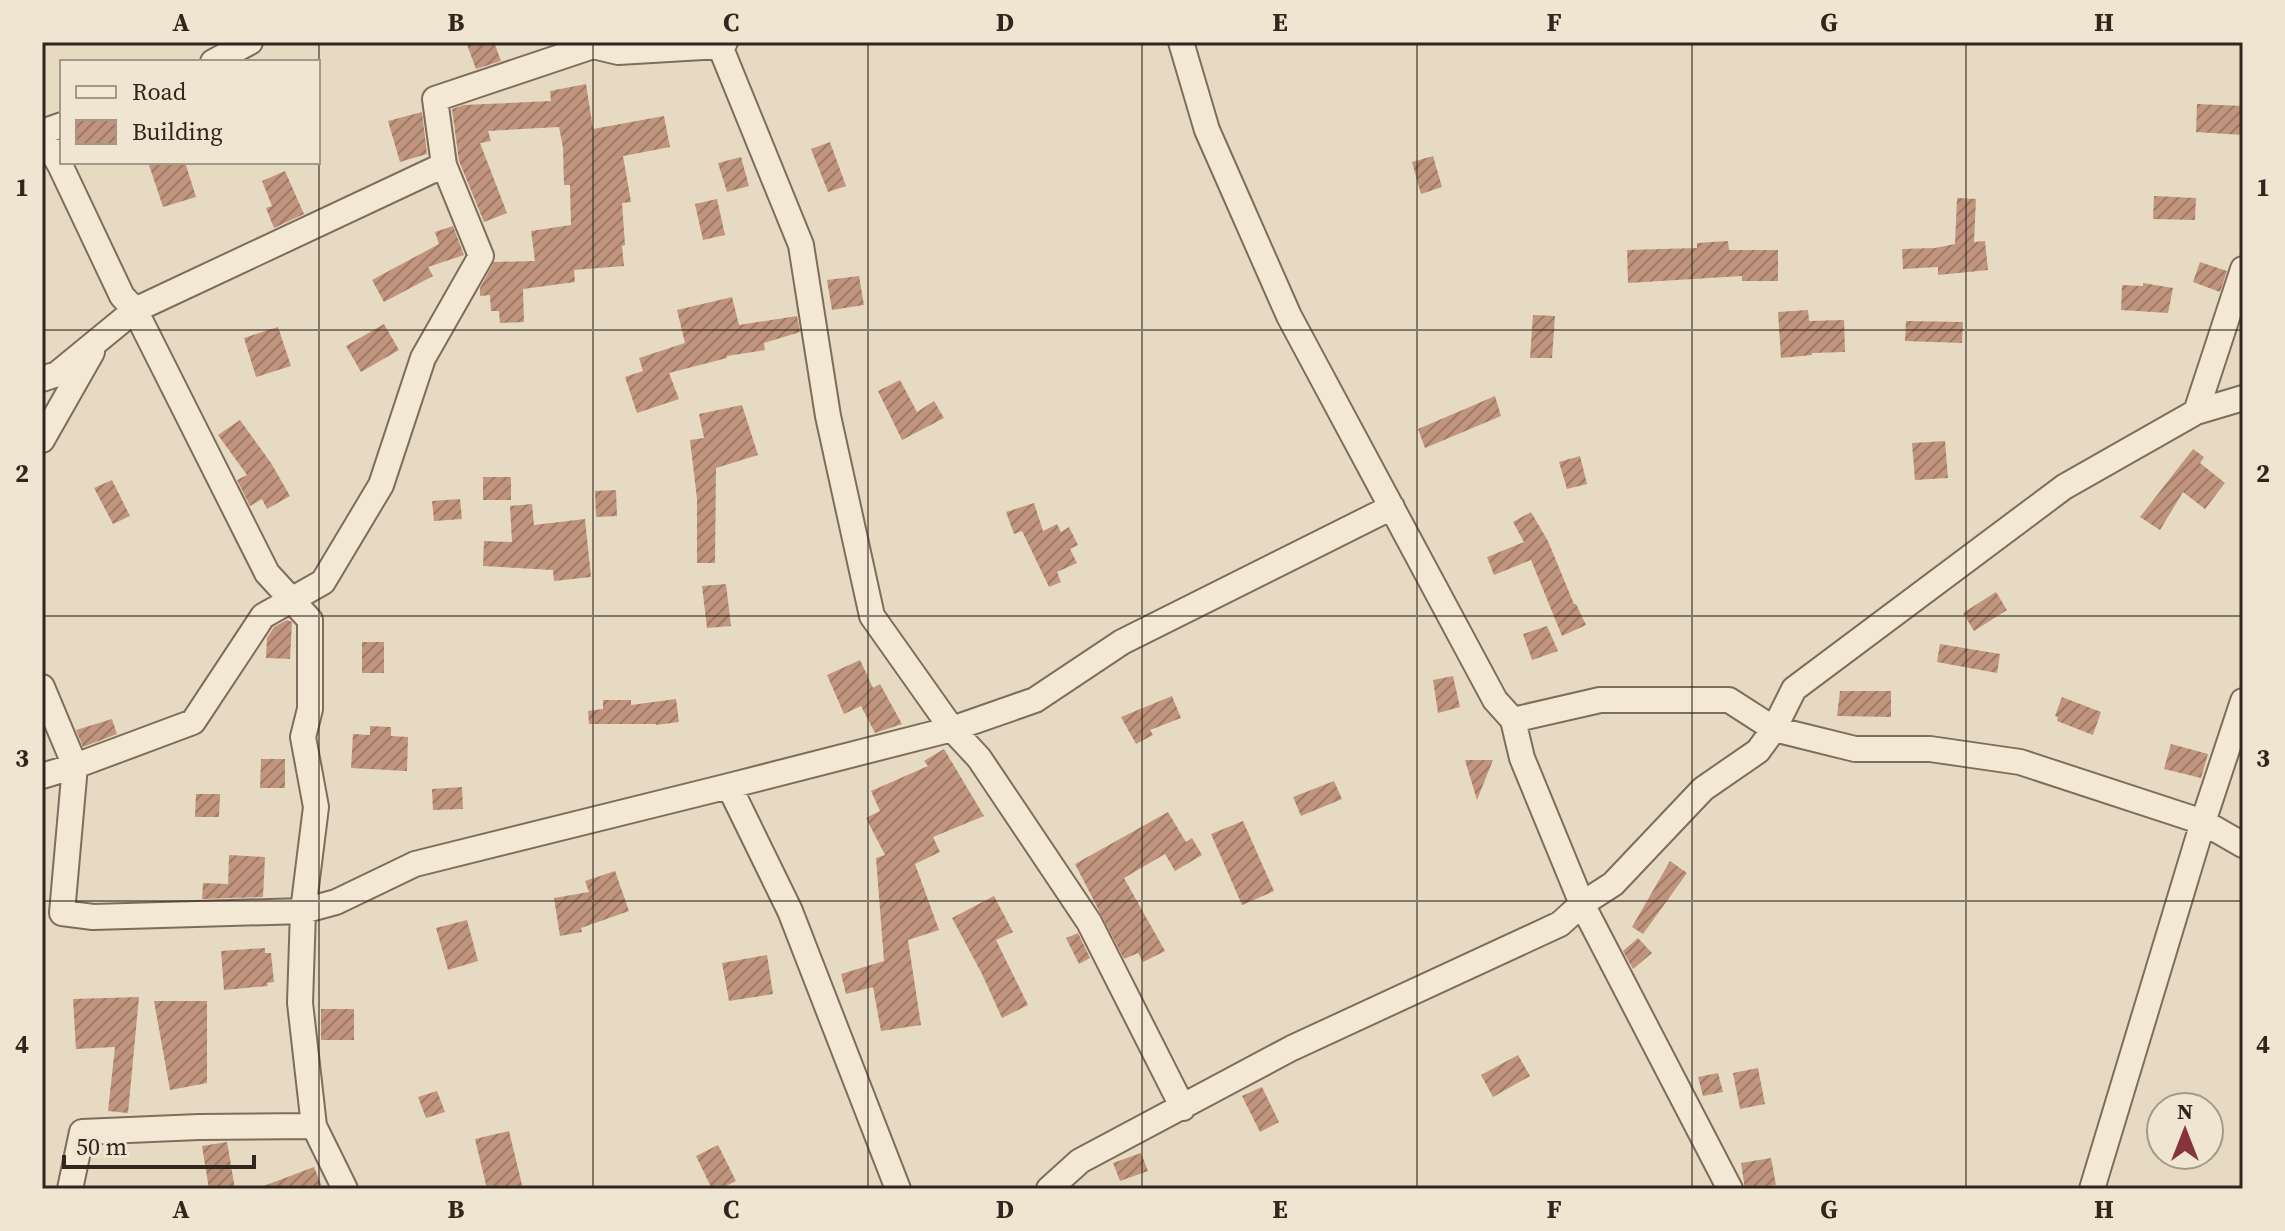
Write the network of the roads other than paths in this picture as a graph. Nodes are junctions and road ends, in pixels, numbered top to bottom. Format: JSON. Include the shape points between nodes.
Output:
{"nodes":[{"id":1,"x":250,"y":42,"type":"edge"},
{"id":2,"x":1181,"y":42,"type":"edge"},
{"id":3,"x":593,"y":44,"type":"edge"},
{"id":4,"x":723,"y":44,"type":"edge"},
{"id":5,"x":217,"y":60,"type":"edge"},
{"id":6,"x":42,"y":134,"type":"edge"},
{"id":7,"x":444,"y":165,"type":"junction"},
{"id":8,"x":2243,"y":269,"type":"edge"},
{"id":9,"x":135,"y":310,"type":"junction"},
{"id":10,"x":99,"y":339,"type":"junction"},
{"id":11,"x":42,"y":379,"type":"edge"},
{"id":12,"x":2243,"y":398,"type":"edge"},
{"id":13,"x":2196,"y":412,"type":"junction"},
{"id":14,"x":42,"y":440,"type":"edge"},
{"id":15,"x":1392,"y":507,"type":"junction"},
{"id":16,"x":292,"y":600,"type":"junction"},
{"id":17,"x":42,"y":687,"type":"edge"},
{"id":18,"x":2243,"y":701,"type":"edge"},
{"id":19,"x":1513,"y":720,"type":"junction"},
{"id":20,"x":952,"y":729,"type":"junction"},
{"id":21,"x":1774,"y":729,"type":"junction"},
{"id":22,"x":75,"y":766,"type":"junction"},
{"id":23,"x":42,"y":776,"type":"edge"},
{"id":24,"x":729,"y":786,"type":"junction"},
{"id":25,"x":2203,"y":822,"type":"junction"},
{"id":26,"x":2243,"y":845,"type":"edge"},
{"id":27,"x":1582,"y":904,"type":"junction"},
{"id":28,"x":303,"y":911,"type":"junction"},
{"id":29,"x":1183,"y":1108,"type":"junction"},
{"id":30,"x":314,"y":1126,"type":"junction"},
{"id":31,"x":70,"y":1189,"type":"edge"},
{"id":32,"x":345,"y":1189,"type":"edge"},
{"id":33,"x":898,"y":1189,"type":"edge"},
{"id":34,"x":1049,"y":1189,"type":"edge"},
{"id":35,"x":1730,"y":1189,"type":"edge"},
{"id":36,"x":2092,"y":1189,"type":"edge"}],
"edges":[{"from":1,"to":5,"type":"street"},
{"from":2,"to":15,"type":"street","via":[[1207,130],[1289,316]]},
{"from":3,"to":4,"type":"street","via":[[618,52]]},
{"from":3,"to":7,"type":"street","via":[[435,99]]},
{"from":4,"to":20,"type":"street","via":[[801,245],[828,416],[872,616]]},
{"from":6,"to":9,"type":"street","via":[[122,296]]},
{"from":7,"to":9,"type":"street"},
{"from":7,"to":16,"type":"street","via":[[481,256],[423,358],[381,485],[323,582]]},
{"from":8,"to":13,"type":"street"},
{"from":9,"to":10,"type":"street"},
{"from":9,"to":16,"type":"street","via":[[267,573]]},
{"from":10,"to":11,"type":"street","via":[[57,374]]},
{"from":10,"to":14,"type":"street"},
{"from":12,"to":13,"type":"street"},
{"from":13,"to":21,"type":"street","via":[[2064,487],[1794,689]]},
{"from":15,"to":19,"type":"street","via":[[1495,700]]},
{"from":15,"to":20,"type":"street","via":[[1122,642],[1035,700]]},
{"from":16,"to":22,"type":"street","via":[[263,616],[193,722]]},
{"from":16,"to":28,"type":"street","via":[[310,620],[310,709],[303,737],[316,807]]},
{"from":17,"to":22,"type":"street"},
{"from":18,"to":25,"type":"street"},
{"from":19,"to":21,"type":"street","via":[[1600,700],[1729,700]]},
{"from":19,"to":27,"type":"street","via":[[1522,758]]},
{"from":20,"to":24,"type":"street"},
{"from":20,"to":29,"type":"street","via":[[979,758],[1089,922]]},
{"from":21,"to":25,"type":"street","via":[[1855,749],[1930,749],[2020,762]]},
{"from":21,"to":27,"type":"street","via":[[1758,751],[1703,789],[1613,884]]},
{"from":22,"to":23,"type":"street"},
{"from":22,"to":28,"type":"street","via":[[62,913],[93,917]]},
{"from":24,"to":28,"type":"street","via":[[415,864],[336,902]]},
{"from":24,"to":33,"type":"street","via":[[790,911]]},
{"from":25,"to":26,"type":"street"},
{"from":25,"to":36,"type":"street"},
{"from":27,"to":29,"type":"street","via":[[1560,924],[1292,1048]]},
{"from":27,"to":35,"type":"street"},
{"from":28,"to":30,"type":"street","via":[[300,1003]]},
{"from":29,"to":34,"type":"street","via":[[1080,1161]]},
{"from":30,"to":31,"type":"street","via":[[82,1132]]},
{"from":30,"to":32,"type":"street"}]}
